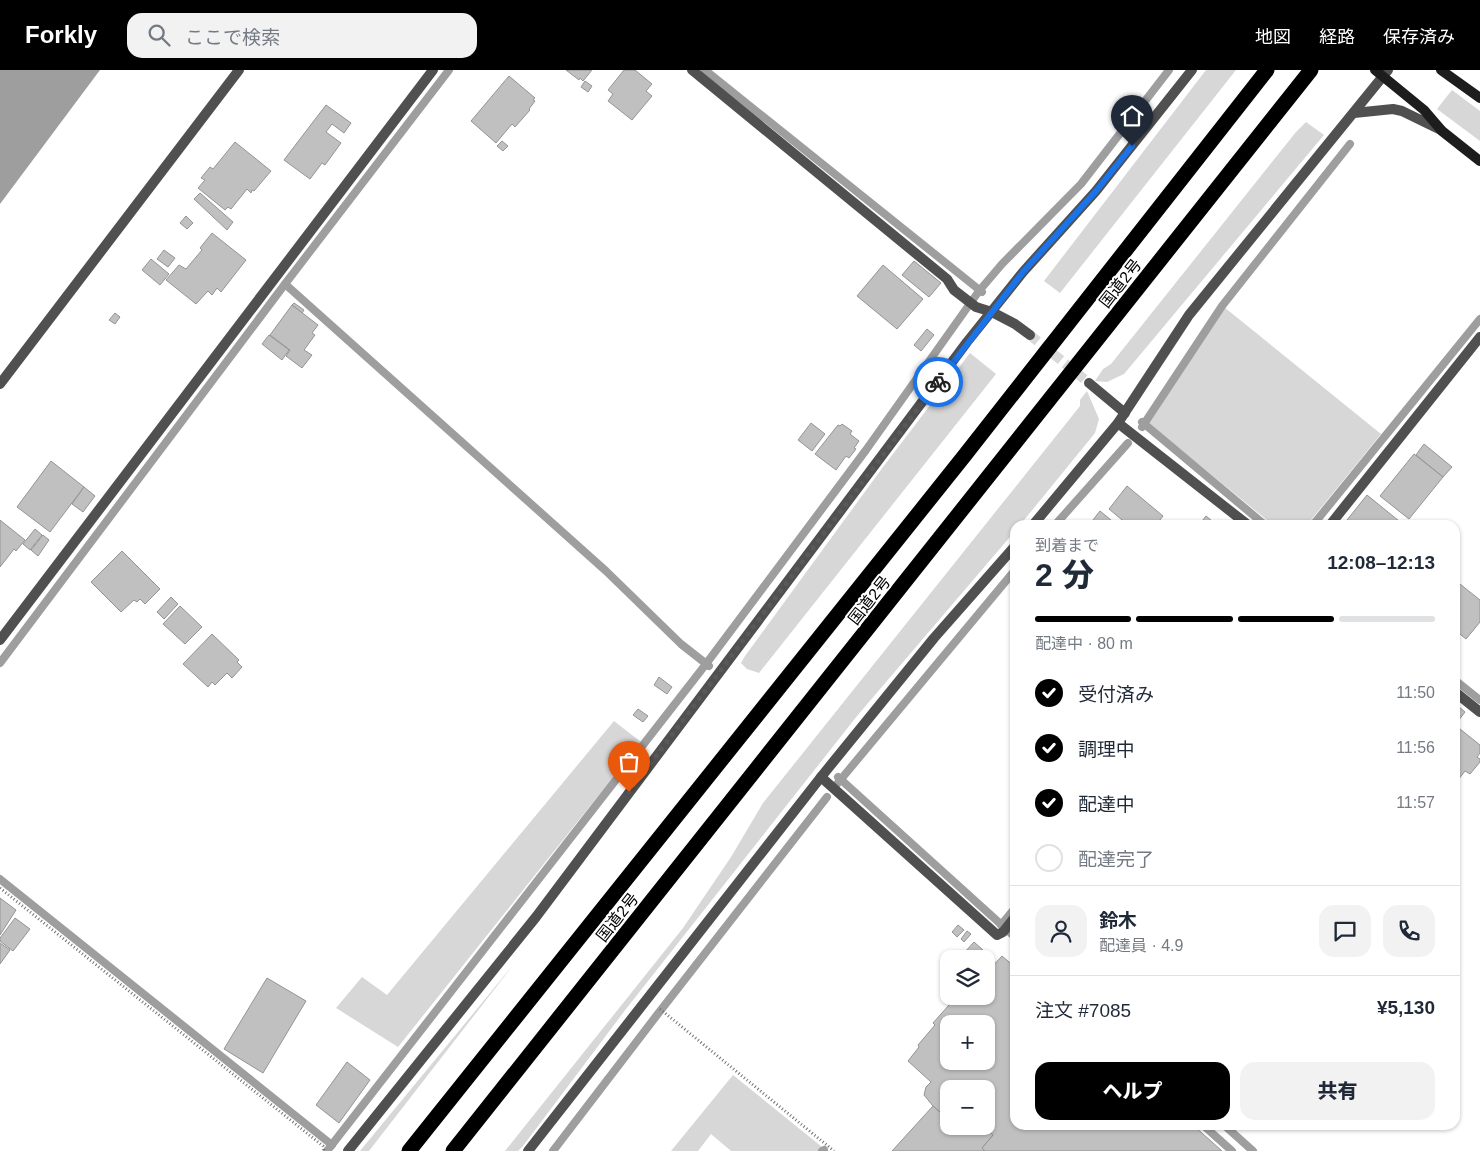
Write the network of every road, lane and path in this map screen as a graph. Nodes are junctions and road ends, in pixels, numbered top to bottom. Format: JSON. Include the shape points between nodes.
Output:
{"nodes":[{"id":1,"x":239,"y":70,"type":"edge"},
{"id":2,"x":434,"y":70,"type":"edge"},
{"id":3,"x":692,"y":70,"type":"edge"},
{"id":4,"x":1192,"y":70,"type":"edge"},
{"id":5,"x":1312,"y":70,"type":"edge"},
{"id":6,"x":1441,"y":70,"type":"edge"},
{"id":7,"x":1382,"y":72,"type":"edge"},
{"id":8,"x":1263,"y":76,"type":"edge"},
{"id":9,"x":1480,"y":98,"type":"edge"},
{"id":10,"x":1354,"y":113,"type":"junction"},
{"id":11,"x":1442,"y":131,"type":"junction"},
{"id":12,"x":1480,"y":161,"type":"edge"},
{"id":13,"x":992,"y":312,"type":"junction"},
{"id":14,"x":1030,"y":335,"type":"tunnel mouth"},
{"id":15,"x":1480,"y":337,"type":"edge"},
{"id":16,"x":1089,"y":382,"type":"tunnel mouth"},
{"id":17,"x":0,"y":384,"type":"edge"},
{"id":18,"x":1124,"y":413,"type":"junction"},
{"id":19,"x":1118,"y":423,"type":"junction"},
{"id":20,"x":1037,"y":520,"type":"edge"},
{"id":21,"x":1242,"y":520,"type":"edge"},
{"id":22,"x":1334,"y":520,"type":"edge"},
{"id":23,"x":1010,"y":552,"type":"edge"},
{"id":24,"x":0,"y":640,"type":"edge"},
{"id":25,"x":1460,"y":696,"type":"edge"},
{"id":26,"x":1480,"y":712,"type":"edge"},
{"id":27,"x":821,"y":777,"type":"junction"},
{"id":28,"x":0,"y":888,"type":"edge"},
{"id":29,"x":1009,"y":925,"type":"edge"},
{"id":30,"x":663,"y":1011,"type":"dead end"},
{"id":31,"x":324,"y":1151,"type":"edge"},
{"id":32,"x":348,"y":1151,"type":"edge"},
{"id":33,"x":409,"y":1151,"type":"edge"},
{"id":34,"x":453,"y":1151,"type":"edge"},
{"id":35,"x":528,"y":1151,"type":"edge"},
{"id":36,"x":834,"y":1151,"type":"edge"}],
"edges":[{"from":1,"to":17,"type":"street"},
{"from":2,"to":24,"type":"street"},
{"from":3,"to":13,"type":"street","via":[[947,279],[954,290],[971,303]]},
{"from":4,"to":13,"type":"street","via":[[1096,191],[1023,272]]},
{"from":5,"to":34,"type":"highway","name":"国道2号"},
{"from":6,"to":9,"type":"main road"},
{"from":7,"to":10,"type":"street"},
{"from":7,"to":11,"type":"main road"},
{"from":8,"to":33,"type":"highway","name":"国道2号"},
{"from":10,"to":11,"type":"street","via":[[1393,108]]},
{"from":10,"to":18,"type":"street","via":[[1189,316]]},
{"from":11,"to":12,"type":"main road"},
{"from":13,"to":14,"type":"street"},
{"from":13,"to":32,"type":"street","via":[[536,917]]},
{"from":15,"to":22,"type":"street"},
{"from":16,"to":18,"type":"street"},
{"from":18,"to":19,"type":"street"},
{"from":19,"to":20,"type":"street"},
{"from":19,"to":21,"type":"street"},
{"from":23,"to":27,"type":"street","via":[[934,638]]},
{"from":25,"to":26,"type":"street"},
{"from":27,"to":29,"type":"street","via":[[997,935]]},
{"from":27,"to":35,"type":"street"},
{"from":28,"to":31,"type":"path","via":[[322,1146]]},
{"from":30,"to":36,"type":"path"}]}
